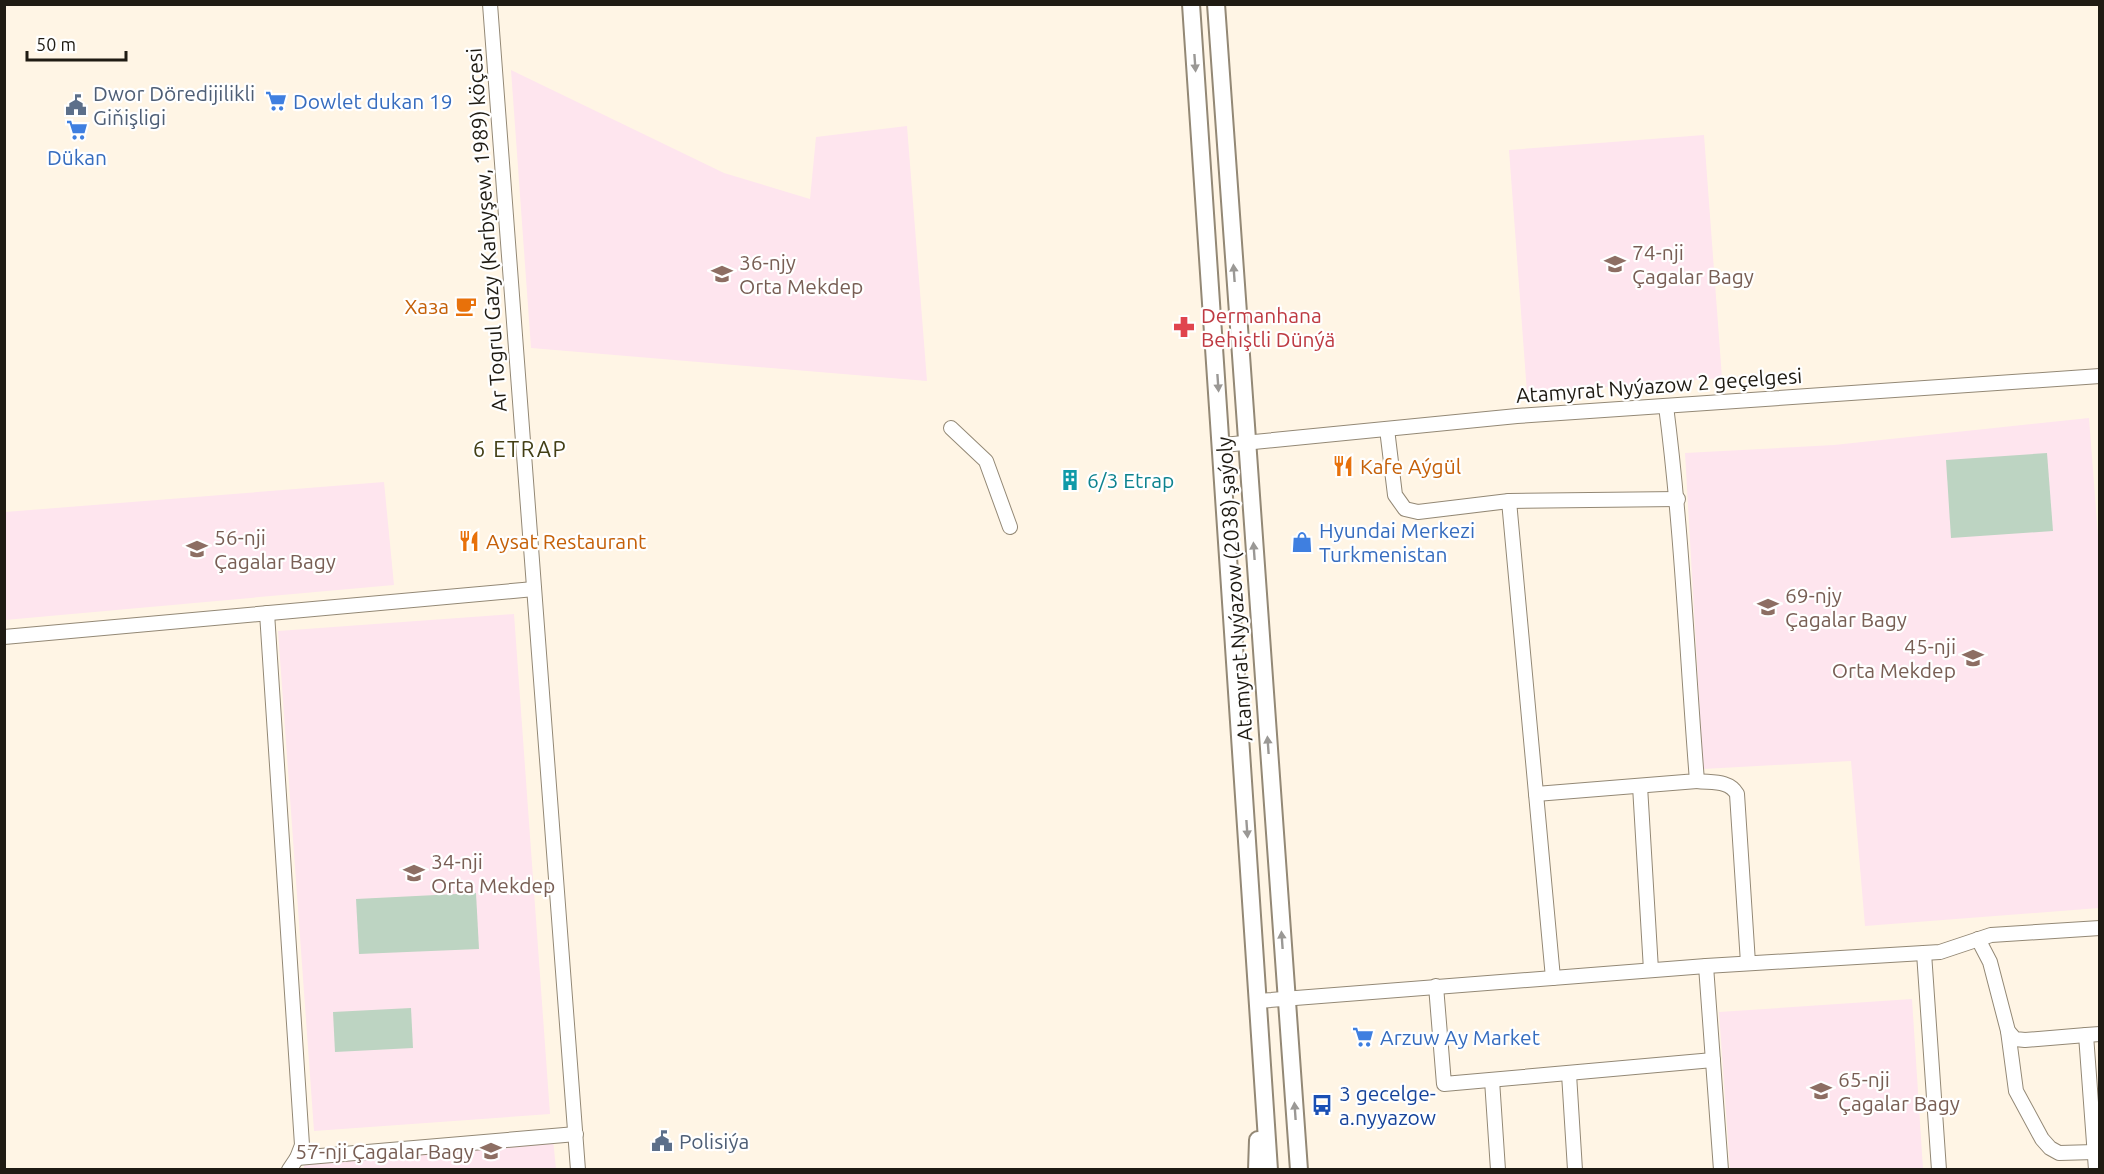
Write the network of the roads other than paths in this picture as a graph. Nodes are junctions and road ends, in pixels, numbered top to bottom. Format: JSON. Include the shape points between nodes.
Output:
{"nodes":[{"id":1,"x":490,"y":4,"type":"edge"},
{"id":2,"x":1191,"y":4,"type":"edge"},
{"id":3,"x":1216,"y":4,"type":"edge"},
{"id":4,"x":2100,"y":376,"type":"edge"},
{"id":5,"x":1666,"y":406,"type":"junction"},
{"id":6,"x":951,"y":428,"type":"dead end"},
{"id":7,"x":1387,"y":429,"type":"junction"},
{"id":8,"x":1246,"y":444,"type":"junction"},
{"id":9,"x":1222,"y":445,"type":"junction"},
{"id":10,"x":1678,"y":499,"type":"junction"},
{"id":11,"x":1509,"y":501,"type":"junction"},
{"id":12,"x":1010,"y":527,"type":"dead end"},
{"id":13,"x":534,"y":589,"type":"junction"},
{"id":14,"x":267,"y":613,"type":"junction"},
{"id":15,"x":4,"y":637,"type":"edge"},
{"id":16,"x":1697,"y":781,"type":"junction"},
{"id":17,"x":1640,"y":786,"type":"junction"},
{"id":18,"x":1536,"y":794,"type":"junction"},
{"id":19,"x":2100,"y":928,"type":"edge"},
{"id":20,"x":1978,"y":939,"type":"junction"},
{"id":21,"x":1924,"y":952,"type":"junction"},
{"id":22,"x":1748,"y":963,"type":"junction"},
{"id":23,"x":1706,"y":966,"type":"junction"},
{"id":24,"x":1652,"y":970,"type":"junction"},
{"id":25,"x":1553,"y":978,"type":"junction"},
{"id":26,"x":1436,"y":986,"type":"junction"},
{"id":27,"x":1286,"y":998,"type":"junction"},
{"id":28,"x":1258,"y":1001,"type":"junction"},
{"id":29,"x":2008,"y":1031,"type":"junction"},
{"id":30,"x":2093,"y":1035,"type":"edge"},
{"id":31,"x":1713,"y":1060,"type":"junction"},
{"id":32,"x":1569,"y":1074,"type":"junction"},
{"id":33,"x":1492,"y":1080,"type":"junction"},
{"id":34,"x":576,"y":1134,"type":"junction"},
{"id":35,"x":2095,"y":1152,"type":"junction"},
{"id":36,"x":289,"y":1167,"type":"edge"},
{"id":37,"x":578,"y":1170,"type":"edge"},
{"id":38,"x":1257,"y":1170,"type":"edge"},
{"id":39,"x":1269,"y":1170,"type":"edge"},
{"id":40,"x":1299,"y":1170,"type":"edge"},
{"id":41,"x":1498,"y":1170,"type":"edge"},
{"id":42,"x":1575,"y":1170,"type":"edge"},
{"id":43,"x":1721,"y":1170,"type":"edge"},
{"id":44,"x":1939,"y":1170,"type":"edge"},
{"id":45,"x":2096,"y":1170,"type":"edge"}],
"edges":[{"from":1,"to":13,"type":"street","name":"Ar Togrul Gazy (Karbyşew, 1989) köçesi"},
{"from":2,"to":9,"type":"main road","name":"Atamyrat Nyýazow (2038) şaýoly","one_way":true},
{"from":8,"to":3,"type":"main road","name":"Atamyrat Nyýazow (2038) şaýoly","one_way":true},
{"from":4,"to":5,"type":"street","name":"Atamyrat Nyýazow 2 geçelgesi"},
{"from":5,"to":7,"type":"street","name":"Atamyrat Nyýazow 2 geçelgesi"},
{"from":5,"to":10,"type":"street"},
{"from":6,"to":12,"type":"street","via":[[986,461]]},
{"from":7,"to":8,"type":"street","name":"Atamyrat Nyýazow 2 geçelgesi"},
{"from":7,"to":11,"type":"street","via":[[1395,495],[1405,509],[1418,512]]},
{"from":8,"to":9,"type":"street","name":"Atamyrat Nyýazow 2 geçelgesi"},
{"from":27,"to":8,"type":"main road","name":"Atamyrat Nyýazow (2038) şaýoly","one_way":true},
{"from":9,"to":28,"type":"main road","name":"Atamyrat Nyýazow (2038) şaýoly","one_way":true},
{"from":10,"to":11,"type":"street"},
{"from":10,"to":16,"type":"street"},
{"from":11,"to":18,"type":"street"},
{"from":13,"to":14,"type":"street"},
{"from":13,"to":34,"type":"street","name":"Ar Togrul Gazy (Karbyşew, 1989) köçesi"},
{"from":14,"to":15,"type":"street"},
{"from":14,"to":36,"type":"street","via":[[302,1145]]},
{"from":16,"to":17,"type":"street"},
{"from":16,"to":22,"type":"street","via":[[1726,784],[1737,794]]},
{"from":17,"to":18,"type":"street"},
{"from":17,"to":24,"type":"street"},
{"from":18,"to":25,"type":"street"},
{"from":19,"to":20,"type":"street"},
{"from":20,"to":21,"type":"street","via":[[1940,952]]},
{"from":20,"to":29,"type":"street","via":[[1990,962]]},
{"from":21,"to":22,"type":"street"},
{"from":21,"to":44,"type":"street"},
{"from":22,"to":23,"type":"street"},
{"from":23,"to":24,"type":"street"},
{"from":23,"to":31,"type":"street"},
{"from":24,"to":25,"type":"street"},
{"from":25,"to":26,"type":"street"},
{"from":26,"to":27,"type":"street"},
{"from":26,"to":33,"type":"street","via":[[1444,1084]]},
{"from":27,"to":28,"type":"street"},
{"from":40,"to":27,"type":"main road","name":"Atamyrat Nyýazow (2038) şaýoly","one_way":true},
{"from":28,"to":38,"type":"main road"},
{"from":28,"to":39,"type":"main road","name":"Atamyrat Nyýazow (2038) şaýoly"},
{"from":29,"to":30,"type":"street","via":[[2025,1040]]},
{"from":29,"to":35,"type":"street","via":[[2016,1090],[2042,1139],[2059,1153]]},
{"from":30,"to":35,"type":"street"},
{"from":31,"to":32,"type":"street"},
{"from":31,"to":43,"type":"street"},
{"from":32,"to":33,"type":"street"},
{"from":32,"to":42,"type":"street"},
{"from":33,"to":41,"type":"street"},
{"from":34,"to":36,"type":"street"},
{"from":34,"to":37,"type":"street","name":"Ar Togrul Gazy (Karbyşew, 1989) köçesi"},
{"from":35,"to":45,"type":"street"}]}
